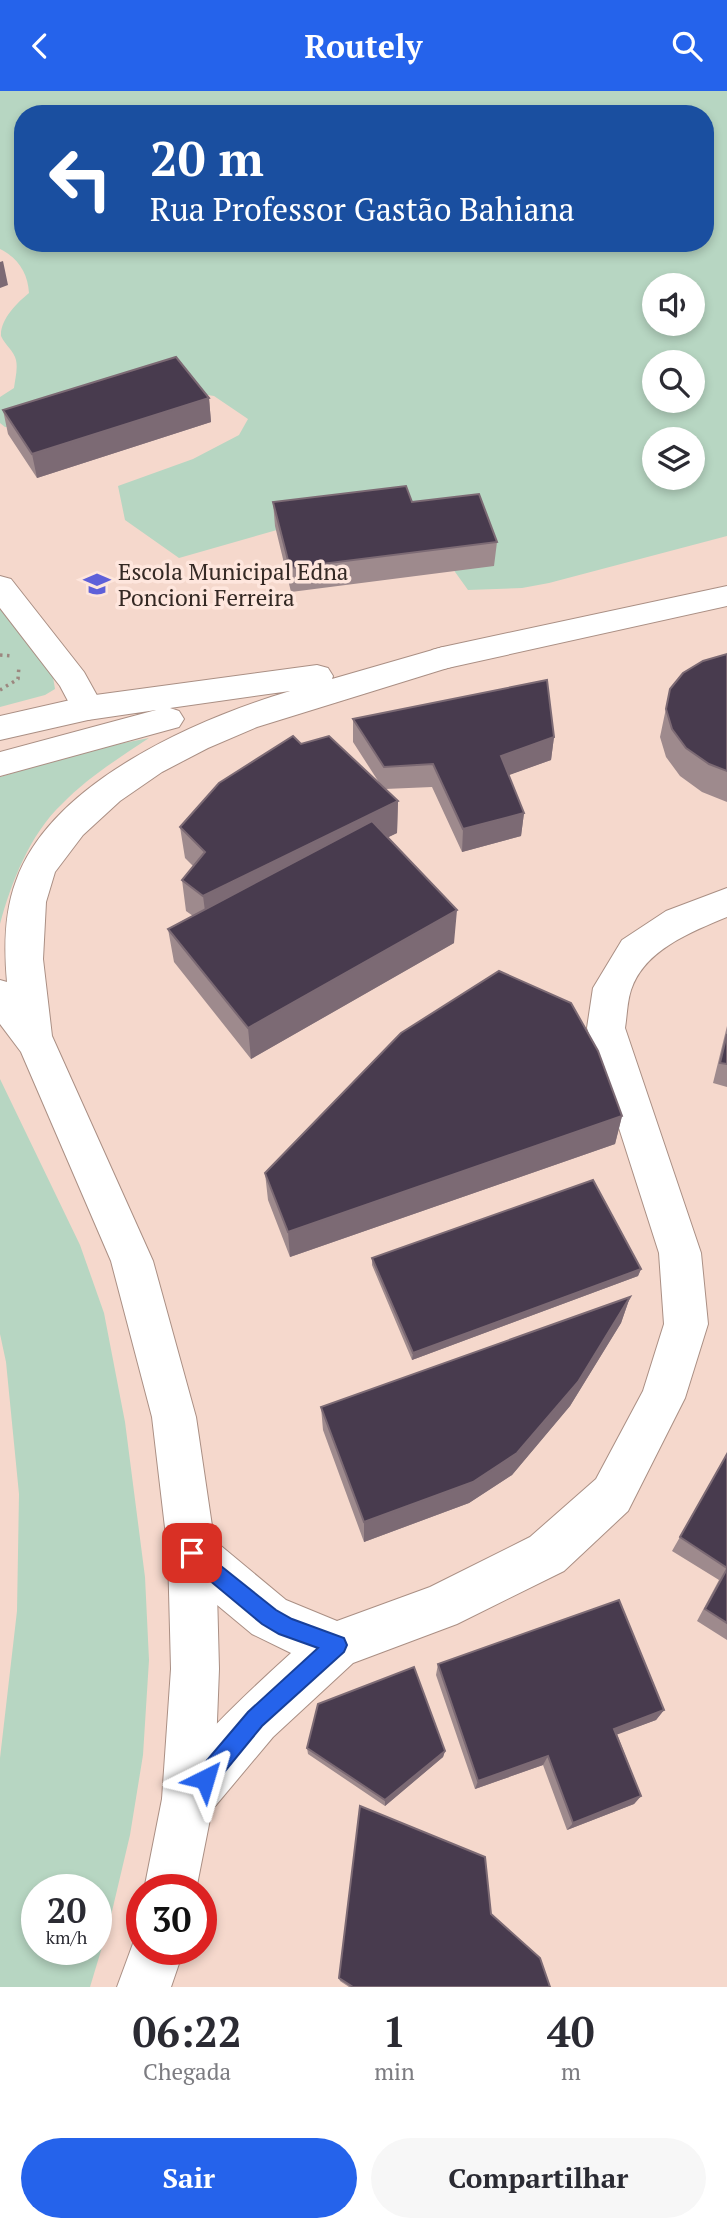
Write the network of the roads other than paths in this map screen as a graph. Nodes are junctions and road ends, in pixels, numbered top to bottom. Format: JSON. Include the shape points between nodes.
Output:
{"nodes":[{"id":1,"x":0,"y":586,"type":"edge"},
{"id":2,"x":727,"y":596,"type":"edge"},
{"id":3,"x":443,"y":658,"type":"junction"},
{"id":4,"x":394,"y":665,"type":"junction"},
{"id":5,"x":88,"y":708,"type":"junction"},
{"id":6,"x":0,"y":729,"type":"edge"},
{"id":7,"x":0,"y":764,"type":"edge"},
{"id":8,"x":727,"y":902,"type":"edge"},
{"id":9,"x":0,"y":995,"type":"edge"},
{"id":10,"x":36,"y":1043,"type":"junction"},
{"id":11,"x":192,"y":1553,"type":"junction"},
{"id":12,"x":337,"y":1645,"type":"junction"},
{"id":13,"x":188,"y":1799,"type":"junction"},
{"id":14,"x":173,"y":1874,"type":"edge"}],
"edges":[{"from":1,"to":5,"type":"main road","via":[[73,680]]},
{"from":2,"to":3,"type":"main road"},
{"from":3,"to":4,"type":"main road"},
{"from":3,"to":10,"type":"main road","via":[[271,710],[186,745],[92,804],[56,843],[34,880],[23,927],[25,982]]},
{"from":4,"to":5,"type":"main road"},
{"from":4,"to":7,"type":"main road","via":[[105,734]]},
{"from":5,"to":6,"type":"main road"},
{"from":8,"to":12,"type":"main road","via":[[679,921],[635,950],[612,988],[606,1028],[680,1253],[686,1324],[663,1398],[612,1495],[547,1554],[440,1607]]},
{"from":9,"to":10,"type":"main road"},
{"from":10,"to":11,"type":"main road","via":[[132,1261],[174,1417]]},
{"from":11,"to":12,"type":"main road","via":[[269,1617]]},
{"from":11,"to":13,"type":"main road","via":[[195,1669]]},
{"from":12,"to":13,"type":"main road","via":[[255,1719]]},
{"from":13,"to":14,"type":"main road"}]}
